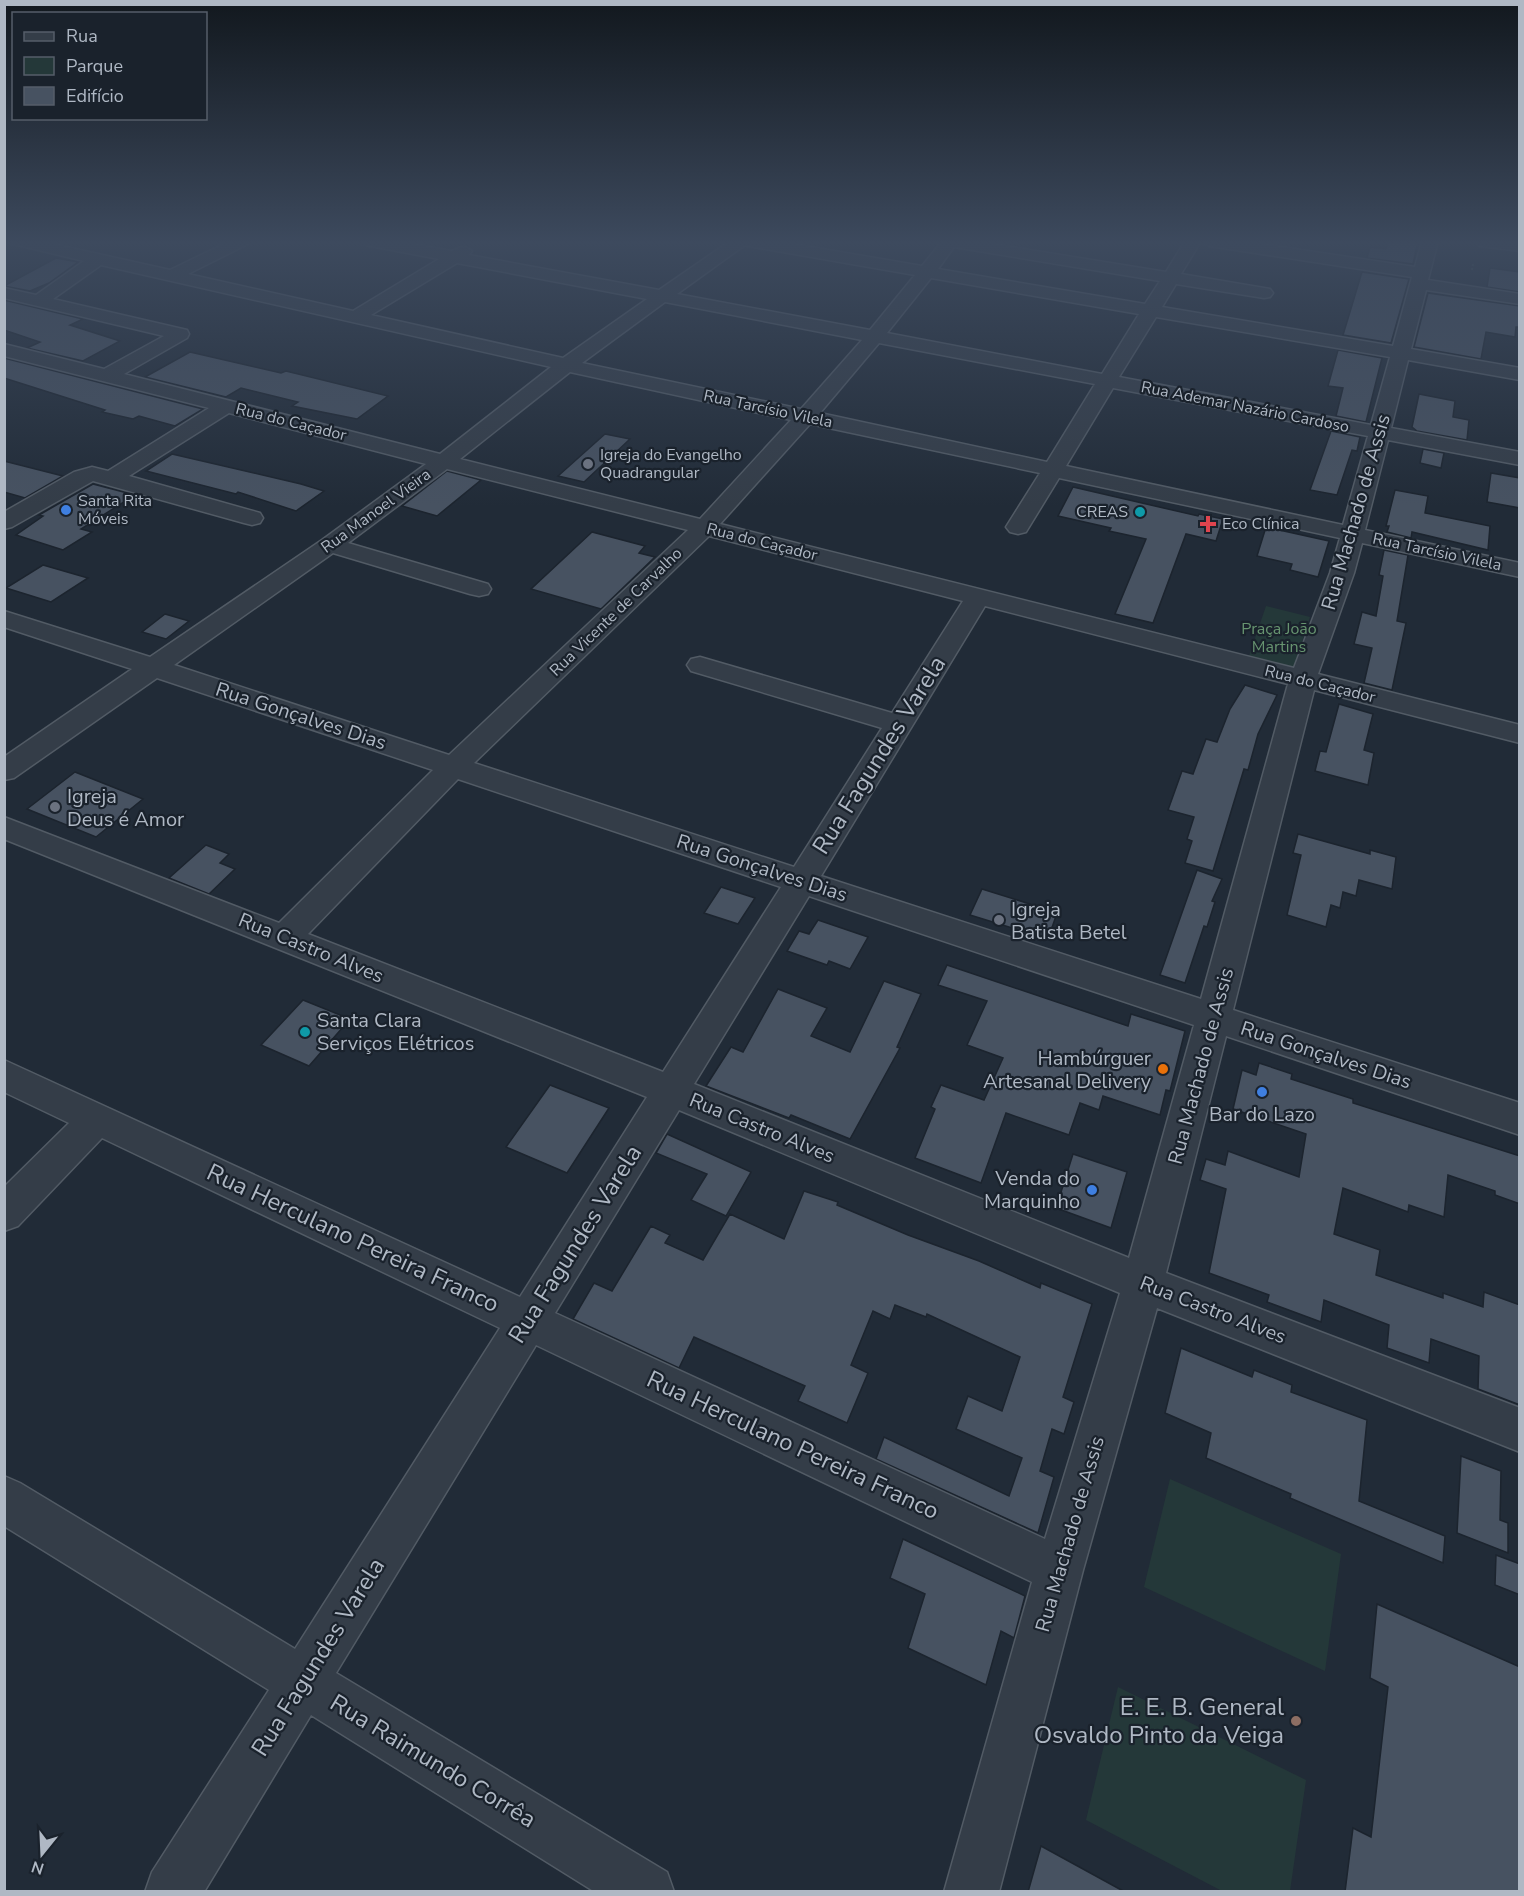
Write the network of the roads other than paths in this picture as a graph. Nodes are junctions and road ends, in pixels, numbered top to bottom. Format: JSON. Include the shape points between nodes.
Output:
{"nodes":[{"id":1,"x":161,"y":329,"type":"edge"},
{"id":2,"x":406,"y":329,"type":"edge"},
{"id":3,"x":616,"y":329,"type":"edge"},
{"id":4,"x":840,"y":329,"type":"edge"},
{"id":5,"x":879,"y":329,"type":"edge"},
{"id":6,"x":1139,"y":329,"type":"edge"},
{"id":7,"x":1261,"y":329,"type":"edge"},
{"id":8,"x":1406,"y":329,"type":"edge"},
{"id":9,"x":874,"y":336,"type":"junction"},
{"id":10,"x":4,"y":350,"type":"edge"},
{"id":11,"x":1400,"y":354,"type":"junction"},
{"id":12,"x":566,"y":365,"type":"junction"},
{"id":13,"x":1520,"y":374,"type":"edge"},
{"id":14,"x":107,"y":376,"type":"junction"},
{"id":15,"x":1108,"y":381,"type":"junction"},
{"id":16,"x":227,"y":406,"type":"junction"},
{"id":17,"x":806,"y":417,"type":"junction"},
{"id":18,"x":1379,"y":432,"type":"junction"},
{"id":19,"x":1520,"y":459,"type":"edge"},
{"id":20,"x":444,"y":461,"type":"junction"},
{"id":21,"x":1053,"y":470,"type":"junction"},
{"id":22,"x":111,"y":478,"type":"junction"},
{"id":23,"x":252,"y":518,"type":"dead end"},
{"id":24,"x":4,"y":522,"type":"edge"},
{"id":25,"x":1018,"y":526,"type":"dead end"},
{"id":26,"x":705,"y":528,"type":"junction"},
{"id":27,"x":1352,"y":534,"type":"junction"},
{"id":28,"x":330,"y":544,"type":"junction"},
{"id":29,"x":1520,"y":570,"type":"edge"},
{"id":30,"x":479,"y":589,"type":"dead end"},
{"id":31,"x":978,"y":597,"type":"junction"},
{"id":32,"x":4,"y":618,"type":"edge"},
{"id":33,"x":700,"y":665,"type":"dead end"},
{"id":34,"x":155,"y":667,"type":"junction"},
{"id":35,"x":1303,"y":679,"type":"junction"},
{"id":36,"x":899,"y":724,"type":"junction"},
{"id":37,"x":1520,"y":734,"type":"edge"},
{"id":38,"x":454,"y":766,"type":"junction"},
{"id":39,"x":4,"y":771,"type":"edge"},
{"id":40,"x":4,"y":827,"type":"edge"},
{"id":41,"x":801,"y":881,"type":"junction"},
{"id":42,"x":285,"y":938,"type":"junction"},
{"id":43,"x":1214,"y":1018,"type":"junction"},
{"id":44,"x":4,"y":1075,"type":"edge"},
{"id":45,"x":671,"y":1090,"type":"junction"},
{"id":46,"x":97,"y":1119,"type":"junction"},
{"id":47,"x":1520,"y":1119,"type":"edge"},
{"id":48,"x":4,"y":1214,"type":"edge"},
{"id":49,"x":1143,"y":1283,"type":"junction"},
{"id":50,"x":528,"y":1320,"type":"junction"},
{"id":51,"x":1520,"y":1430,"type":"edge"},
{"id":52,"x":4,"y":1500,"type":"edge"},
{"id":53,"x":1059,"y":1570,"type":"junction"},
{"id":54,"x":303,"y":1681,"type":"junction"},
{"id":55,"x":172,"y":1892,"type":"edge"},
{"id":56,"x":647,"y":1892,"type":"edge"},
{"id":57,"x":971,"y":1892,"type":"edge"}],
"edges":[{"from":1,"to":14,"type":"street","via":[[180,334]]},
{"from":2,"to":12,"type":"street","name":"Rua Tarcísio Vilela"},
{"from":3,"to":12,"type":"street","name":"Rua Manoel Vieira"},
{"from":4,"to":9,"type":"street","name":"Rua Ademar Nazário Cardoso"},
{"from":5,"to":9,"type":"street","name":"Rua Vicente de Carvalho"},
{"from":6,"to":15,"type":"street"},
{"from":7,"to":11,"type":"street"},
{"from":8,"to":11,"type":"street","name":"Rua Machado de Assis"},
{"from":9,"to":15,"type":"street","name":"Rua Ademar Nazário Cardoso"},
{"from":9,"to":17,"type":"street","name":"Rua Vicente de Carvalho"},
{"from":10,"to":14,"type":"street","name":"Rua do Caçador"},
{"from":11,"to":13,"type":"street"},
{"from":11,"to":18,"type":"street","name":"Rua Machado de Assis"},
{"from":12,"to":17,"type":"street","name":"Rua Tarcísio Vilela"},
{"from":12,"to":20,"type":"street","name":"Rua Manoel Vieira"},
{"from":14,"to":16,"type":"street","name":"Rua do Caçador"},
{"from":15,"to":18,"type":"street","name":"Rua Ademar Nazário Cardoso"},
{"from":15,"to":21,"type":"street"},
{"from":16,"to":20,"type":"street","name":"Rua do Caçador"},
{"from":16,"to":22,"type":"street"},
{"from":17,"to":21,"type":"street","name":"Rua Tarcísio Vilela"},
{"from":17,"to":26,"type":"street","name":"Rua Vicente de Carvalho"},
{"from":18,"to":19,"type":"street","name":"Rua Ademar Nazário Cardoso"},
{"from":18,"to":27,"type":"street","name":"Rua Machado de Assis"},
{"from":20,"to":26,"type":"street","name":"Rua do Caçador"},
{"from":20,"to":28,"type":"street","name":"Rua Manoel Vieira"},
{"from":21,"to":25,"type":"street"},
{"from":21,"to":27,"type":"street","name":"Rua Tarcísio Vilela"},
{"from":22,"to":23,"type":"street"},
{"from":22,"to":24,"type":"street","via":[[92,474],[82,477]]},
{"from":26,"to":31,"type":"street","name":"Rua do Caçador"},
{"from":26,"to":38,"type":"street","name":"Rua Vicente de Carvalho"},
{"from":27,"to":29,"type":"street","name":"Rua Tarcísio Vilela"},
{"from":27,"to":35,"type":"street","name":"Rua Machado de Assis","via":[[1335,596]]},
{"from":28,"to":30,"type":"street"},
{"from":28,"to":34,"type":"street","name":"Rua Manoel Vieira"},
{"from":31,"to":35,"type":"street","name":"Rua do Caçador"},
{"from":31,"to":36,"type":"street","name":"Rua Fagundes Varela"},
{"from":32,"to":34,"type":"street","name":"Rua Gonçalves Dias"},
{"from":33,"to":36,"type":"street"},
{"from":34,"to":38,"type":"street","name":"Rua Gonçalves Dias"},
{"from":34,"to":39,"type":"street","name":"Rua Manoel Vieira"},
{"from":35,"to":37,"type":"street","name":"Rua do Caçador"},
{"from":35,"to":43,"type":"street","name":"Rua Machado de Assis"},
{"from":36,"to":41,"type":"street","name":"Rua Fagundes Varela"},
{"from":38,"to":41,"type":"street","name":"Rua Gonçalves Dias"},
{"from":38,"to":42,"type":"street","name":"Rua Vicente de Carvalho"},
{"from":40,"to":42,"type":"street","name":"Rua Castro Alves"},
{"from":41,"to":43,"type":"street","name":"Rua Gonçalves Dias"},
{"from":41,"to":45,"type":"street","name":"Rua Fagundes Varela"},
{"from":42,"to":45,"type":"street","name":"Rua Castro Alves"},
{"from":43,"to":47,"type":"street","name":"Rua Gonçalves Dias"},
{"from":43,"to":49,"type":"street","name":"Rua Machado de Assis"},
{"from":44,"to":46,"type":"street","name":"Rua Herculano Pereira Franco"},
{"from":45,"to":49,"type":"street","name":"Rua Castro Alves"},
{"from":45,"to":50,"type":"street","name":"Rua Fagundes Varela"},
{"from":46,"to":48,"type":"street"},
{"from":46,"to":50,"type":"street","name":"Rua Herculano Pereira Franco"},
{"from":49,"to":51,"type":"street","name":"Rua Castro Alves"},
{"from":49,"to":53,"type":"street","name":"Rua Machado de Assis"},
{"from":50,"to":53,"type":"street","name":"Rua Herculano Pereira Franco"},
{"from":50,"to":54,"type":"street","name":"Rua Fagundes Varela"},
{"from":52,"to":54,"type":"street","name":"Rua Raimundo Corrêa"},
{"from":53,"to":57,"type":"street","name":"Rua Machado de Assis"},
{"from":54,"to":55,"type":"street","name":"Rua Fagundes Varela"},
{"from":54,"to":56,"type":"street","name":"Rua Raimundo Corrêa"}]}
